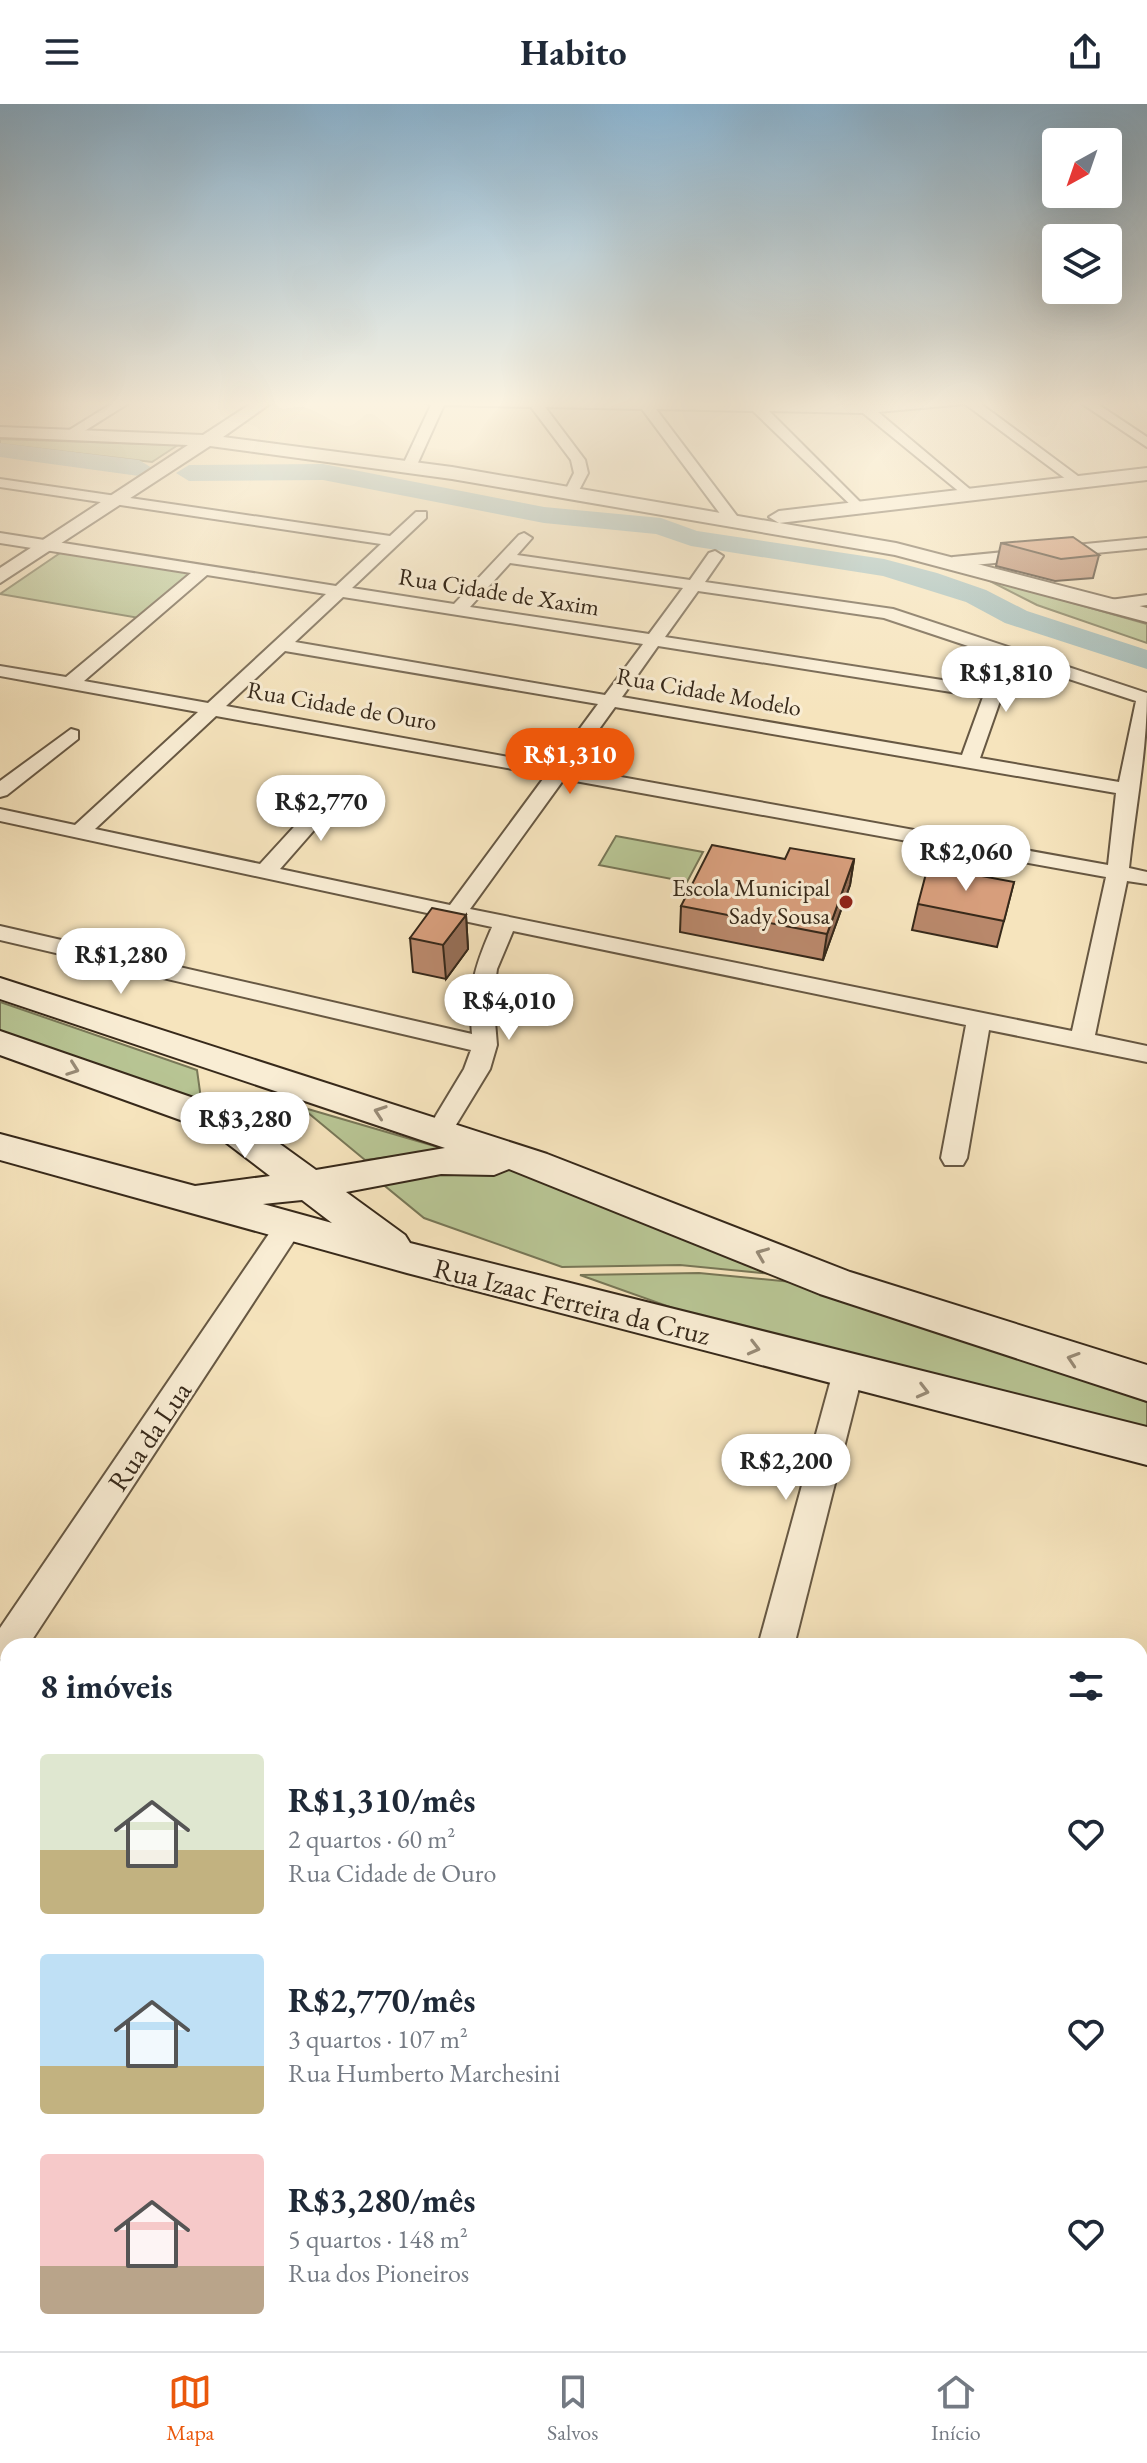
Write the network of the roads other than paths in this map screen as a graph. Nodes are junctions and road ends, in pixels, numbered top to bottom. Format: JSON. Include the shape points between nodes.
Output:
{"nodes":[{"id":1,"x":105,"y":506,"type":"edge"},
{"id":2,"x":160,"y":506,"type":"edge"},
{"id":3,"x":651,"y":506,"type":"edge"},
{"id":4,"x":727,"y":506,"type":"edge"},
{"id":5,"x":867,"y":506,"type":"edge"},
{"id":6,"x":1008,"y":506,"type":"edge"},
{"id":7,"x":857,"y":507,"type":"joint"},
{"id":8,"x":421,"y":515,"type":"dead end"},
{"id":9,"x":738,"y":520,"type":"junction"},
{"id":10,"x":792,"y":529,"type":"junction"},
{"id":11,"x":0,"y":538,"type":"edge"},
{"id":12,"x":524,"y":538,"type":"dead end"},
{"id":13,"x":393,"y":541,"type":"junction"},
{"id":14,"x":1147,"y":543,"type":"edge"},
{"id":15,"x":47,"y":545,"type":"junction"},
{"id":16,"x":715,"y":556,"type":"dead end"},
{"id":17,"x":507,"y":558,"type":"junction"},
{"id":18,"x":953,"y":562,"type":"junction"},
{"id":19,"x":204,"y":570,"type":"junction"},
{"id":20,"x":0,"y":577,"type":"edge"},
{"id":21,"x":690,"y":585,"type":"junction"},
{"id":22,"x":341,"y":591,"type":"junction"},
{"id":23,"x":1147,"y":600,"type":"edge"},
{"id":24,"x":1110,"y":605,"type":"junction"},
{"id":25,"x":459,"y":609,"type":"junction"},
{"id":26,"x":1147,"y":615,"type":"edge"},
{"id":27,"x":653,"y":640,"type":"junction"},
{"id":28,"x":282,"y":645,"type":"junction"},
{"id":29,"x":1008,"y":653,"type":"junction"},
{"id":30,"x":0,"y":671,"type":"edge"},
{"id":31,"x":69,"y":684,"type":"junction"},
{"id":32,"x":991,"y":693,"type":"junction"},
{"id":33,"x":1146,"y":699,"type":"edge"},
{"id":34,"x":610,"y":700,"type":"junction"},
{"id":35,"x":211,"y":709,"type":"junction"},
{"id":36,"x":71,"y":735,"type":"dead end"},
{"id":37,"x":969,"y":762,"type":"junction"},
{"id":38,"x":558,"y":772,"type":"junction"},
{"id":39,"x":343,"y":785,"type":"dead end"},
{"id":40,"x":1127,"y":789,"type":"junction"},
{"id":41,"x":0,"y":791,"type":"edge"},
{"id":42,"x":0,"y":815,"type":"edge"},
{"id":43,"x":82,"y":830,"type":"junction"},
{"id":44,"x":266,"y":871,"type":"junction"},
{"id":45,"x":1118,"y":872,"type":"junction"},
{"id":46,"x":1147,"y":878,"type":"edge"},
{"id":47,"x":456,"y":913,"type":"junction"},
{"id":48,"x":506,"y":922,"type":"junction"},
{"id":49,"x":0,"y":933,"type":"edge"},
{"id":50,"x":0,"y":988,"type":"edge"},
{"id":51,"x":979,"y":1019,"type":"junction"},
{"id":52,"x":1082,"y":1039,"type":"junction"},
{"id":53,"x":0,"y":1042,"type":"edge"},
{"id":54,"x":485,"y":1045,"type":"junction"},
{"id":55,"x":1147,"y":1054,"type":"edge"},
{"id":56,"x":224,"y":1122,"type":"junction"},
{"id":57,"x":439,"y":1132,"type":"junction"},
{"id":58,"x":0,"y":1147,"type":"edge"},
{"id":59,"x":954,"y":1158,"type":"dead end"},
{"id":60,"x":533,"y":1163,"type":"junction"},
{"id":61,"x":312,"y":1185,"type":"junction"},
{"id":62,"x":185,"y":1199,"type":"junction"},
{"id":63,"x":289,"y":1226,"type":"junction"},
{"id":64,"x":407,"y":1258,"type":"junction"},
{"id":65,"x":848,"y":1372,"type":"junction"},
{"id":66,"x":1147,"y":1383,"type":"edge"},
{"id":67,"x":1147,"y":1446,"type":"edge"},
{"id":68,"x":13,"y":1638,"type":"edge"},
{"id":69,"x":778,"y":1638,"type":"edge"}],
"edges":[{"from":1,"to":15,"type":"street"},
{"from":2,"to":13,"type":"street"},
{"from":3,"to":9,"type":"street"},
{"from":4,"to":9,"type":"street"},
{"from":5,"to":7,"type":"street"},
{"from":6,"to":10,"type":"street"},
{"from":7,"to":9,"type":"street"},
{"from":8,"to":13,"type":"street"},
{"from":9,"to":10,"type":"street"},
{"from":10,"to":18,"type":"street"},
{"from":11,"to":15,"type":"street","name":"Rua Cidade de Xaxim"},
{"from":12,"to":17,"type":"street"},
{"from":13,"to":22,"type":"street"},
{"from":14,"to":18,"type":"street"},
{"from":15,"to":19,"type":"street","name":"Rua Cidade de Xaxim"},
{"from":15,"to":20,"type":"street"},
{"from":16,"to":21,"type":"street"},
{"from":17,"to":21,"type":"street"},
{"from":17,"to":25,"type":"street"},
{"from":18,"to":24,"type":"street"},
{"from":19,"to":22,"type":"street","name":"Rua Cidade de Xaxim"},
{"from":19,"to":31,"type":"street"},
{"from":21,"to":27,"type":"street"},
{"from":21,"to":29,"type":"street","via":[[887,613]]},
{"from":22,"to":25,"type":"street","name":"Rua Cidade de Xaxim"},
{"from":22,"to":28,"type":"street"},
{"from":23,"to":24,"type":"street"},
{"from":24,"to":26,"type":"street"},
{"from":25,"to":27,"type":"street","name":"Rua Cidade de Xaxim"},
{"from":27,"to":32,"type":"street","name":"Rua Cidade de Xaxim"},
{"from":27,"to":34,"type":"street"},
{"from":28,"to":34,"type":"street","name":"Rua Cidade Modelo"},
{"from":28,"to":35,"type":"street"},
{"from":29,"to":32,"type":"street"},
{"from":29,"to":33,"type":"street"},
{"from":30,"to":31,"type":"street","name":"Rua Cidade de Ouro"},
{"from":31,"to":35,"type":"street","name":"Rua Cidade de Ouro"},
{"from":32,"to":37,"type":"street"},
{"from":33,"to":40,"type":"street"},
{"from":34,"to":37,"type":"street","name":"Rua Cidade Modelo"},
{"from":34,"to":38,"type":"street"},
{"from":35,"to":38,"type":"street","name":"Rua Cidade de Ouro"},
{"from":35,"to":43,"type":"street"},
{"from":36,"to":41,"type":"street"},
{"from":37,"to":40,"type":"street","name":"Rua Cidade Modelo"},
{"from":38,"to":45,"type":"street","name":"Rua Cidade de Ouro"},
{"from":38,"to":47,"type":"street"},
{"from":39,"to":44,"type":"street"},
{"from":40,"to":45,"type":"street"},
{"from":42,"to":43,"type":"street"},
{"from":43,"to":44,"type":"street"},
{"from":44,"to":47,"type":"street"},
{"from":45,"to":46,"type":"street","name":"Rua Cidade de Ouro"},
{"from":45,"to":52,"type":"street"},
{"from":47,"to":48,"type":"street"},
{"from":48,"to":51,"type":"street"},
{"from":48,"to":54,"type":"street","via":[[485,969]]},
{"from":49,"to":54,"type":"street"},
{"from":57,"to":50,"type":"main road","one_way":true},
{"from":51,"to":52,"type":"street"},
{"from":51,"to":59,"type":"street"},
{"from":52,"to":55,"type":"street"},
{"from":53,"to":56,"type":"main road","one_way":true},
{"from":54,"to":57,"type":"street","via":[[477,1069]]},
{"from":56,"to":61,"type":"main road"},
{"from":56,"to":62,"type":"main road","via":[[240,1161],[219,1186]]},
{"from":57,"to":60,"type":"main road"},
{"from":58,"to":62,"type":"main road","name":"Rua Izaac Ferreira da Cruz"},
{"from":60,"to":61,"type":"main road","via":[[441,1161]]},
{"from":66,"to":60,"type":"main road","one_way":true,"via":[[835,1283]]},
{"from":61,"to":62,"type":"main road"},
{"from":61,"to":64,"type":"main road"},
{"from":62,"to":63,"type":"main road","name":"Rua Izaac Ferreira da Cruz"},
{"from":63,"to":64,"type":"main road","name":"Rua Izaac Ferreira da Cruz"},
{"from":63,"to":68,"type":"street","name":"Rua da Lua"},
{"from":64,"to":65,"type":"main road","name":"Rua Izaac Ferreira da Cruz","one_way":true},
{"from":65,"to":67,"type":"main road","name":"Rua Izaac Ferreira da Cruz","one_way":true},
{"from":65,"to":69,"type":"street"}]}
